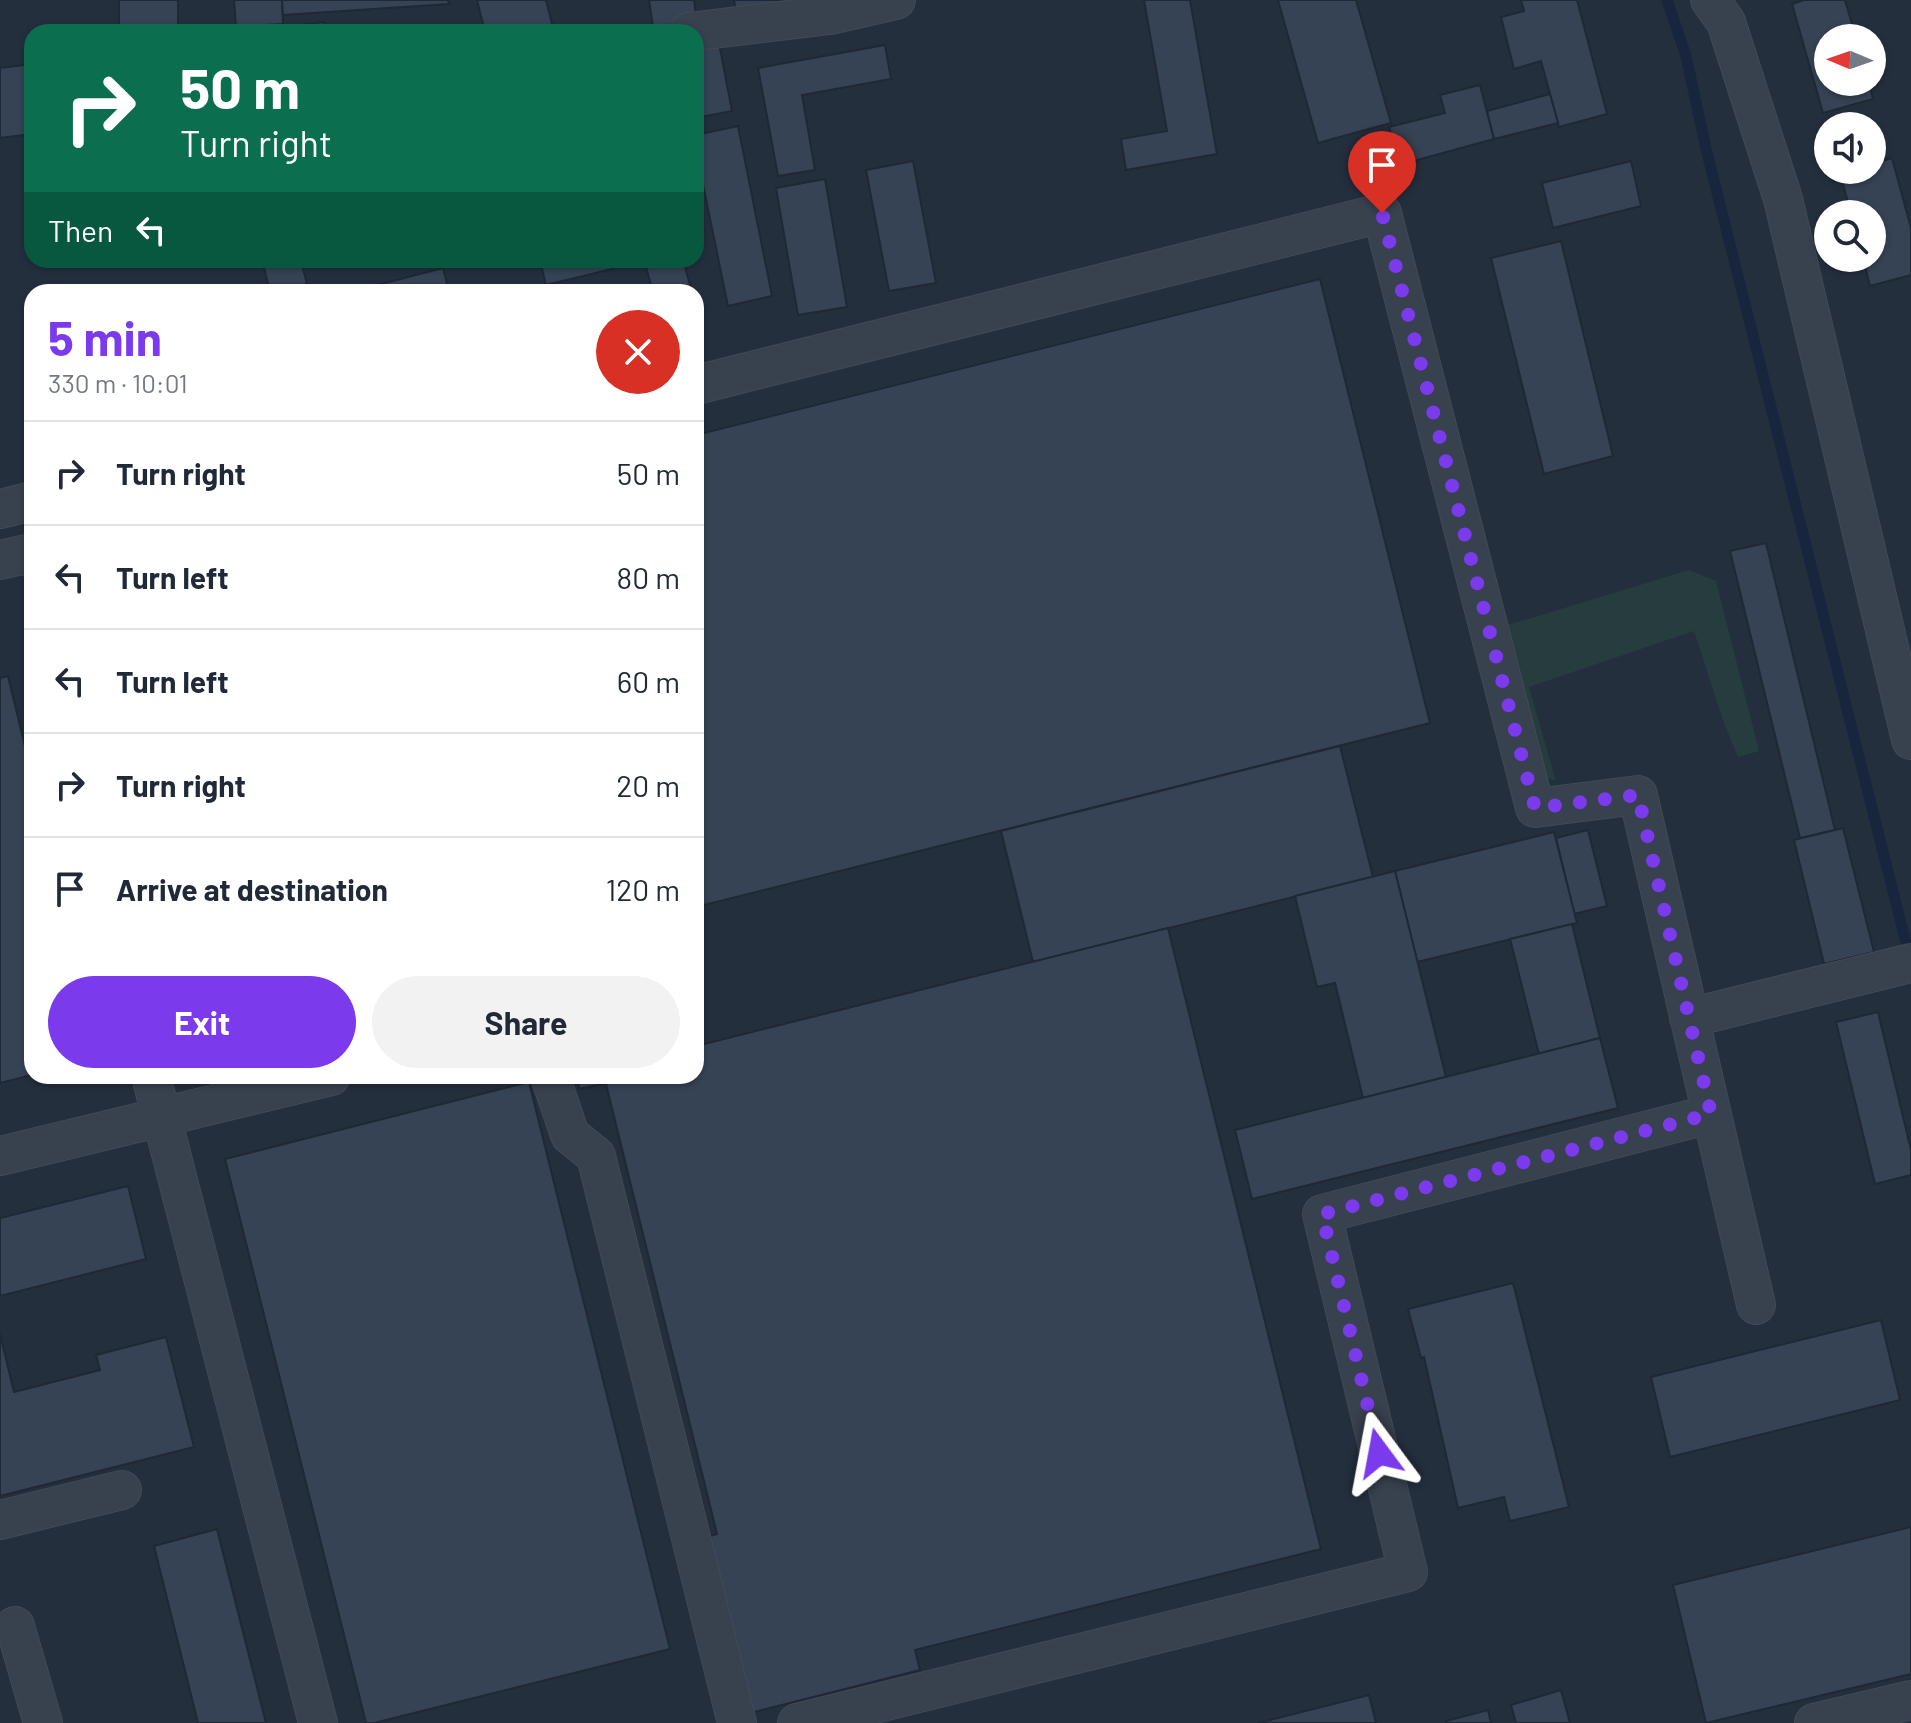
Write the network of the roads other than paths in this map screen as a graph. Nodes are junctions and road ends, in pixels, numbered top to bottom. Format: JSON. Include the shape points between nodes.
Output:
{"nodes":[{"id":1,"x":896,"y":0,"type":"edge"},
{"id":2,"x":1710,"y":0,"type":"edge"},
{"id":3,"x":704,"y":30,"type":"edge"},
{"id":4,"x":704,"y":383,"type":"edge"},
{"id":5,"x":24,"y":503,"type":"edge"},
{"id":6,"x":0,"y":509,"type":"edge"},
{"id":7,"x":1911,"y":740,"type":"edge"},
{"id":8,"x":1901,"y":965,"type":"edge"},
{"id":9,"x":1689,"y":1018,"type":"junction"},
{"id":10,"x":153,"y":1084,"type":"edge"},
{"id":11,"x":299,"y":1084,"type":"edge"},
{"id":12,"x":553,"y":1084,"type":"edge"},
{"id":13,"x":1711,"y":1114,"type":"junction"},
{"id":14,"x":161,"y":1118,"type":"junction"},
{"id":15,"x":0,"y":1156,"type":"edge"},
{"id":16,"x":1756,"y":1305,"type":"dead end"},
{"id":17,"x":122,"y":1490,"type":"dead end"},
{"id":18,"x":0,"y":1520,"type":"edge"},
{"id":19,"x":15,"y":1626,"type":"dead end"},
{"id":20,"x":1911,"y":1700,"type":"edge"},
{"id":21,"x":43,"y":1723,"type":"edge"},
{"id":22,"x":318,"y":1723,"type":"edge"},
{"id":23,"x":737,"y":1723,"type":"edge"},
{"id":24,"x":797,"y":1723,"type":"edge"},
{"id":25,"x":1814,"y":1723,"type":"edge"}],
"edges":[{"from":1,"to":3,"type":"street","via":[[830,15]]},
{"from":2,"to":7,"type":"street","via":[[1726,22],[1783,199]]},
{"from":4,"to":9,"type":"street","via":[[1382,213],[1535,808],[1638,795]]},
{"from":5,"to":6,"type":"street"},
{"from":8,"to":9,"type":"street"},
{"from":9,"to":13,"type":"street"},
{"from":10,"to":14,"type":"street"},
{"from":11,"to":14,"type":"street"},
{"from":12,"to":23,"type":"street","via":[[570,1135],[596,1156]]},
{"from":13,"to":16,"type":"street"},
{"from":13,"to":24,"type":"street","via":[[1322,1214],[1408,1572]]},
{"from":14,"to":15,"type":"street"},
{"from":14,"to":22,"type":"street"},
{"from":17,"to":18,"type":"street"},
{"from":19,"to":21,"type":"street"},
{"from":20,"to":25,"type":"street"}]}
